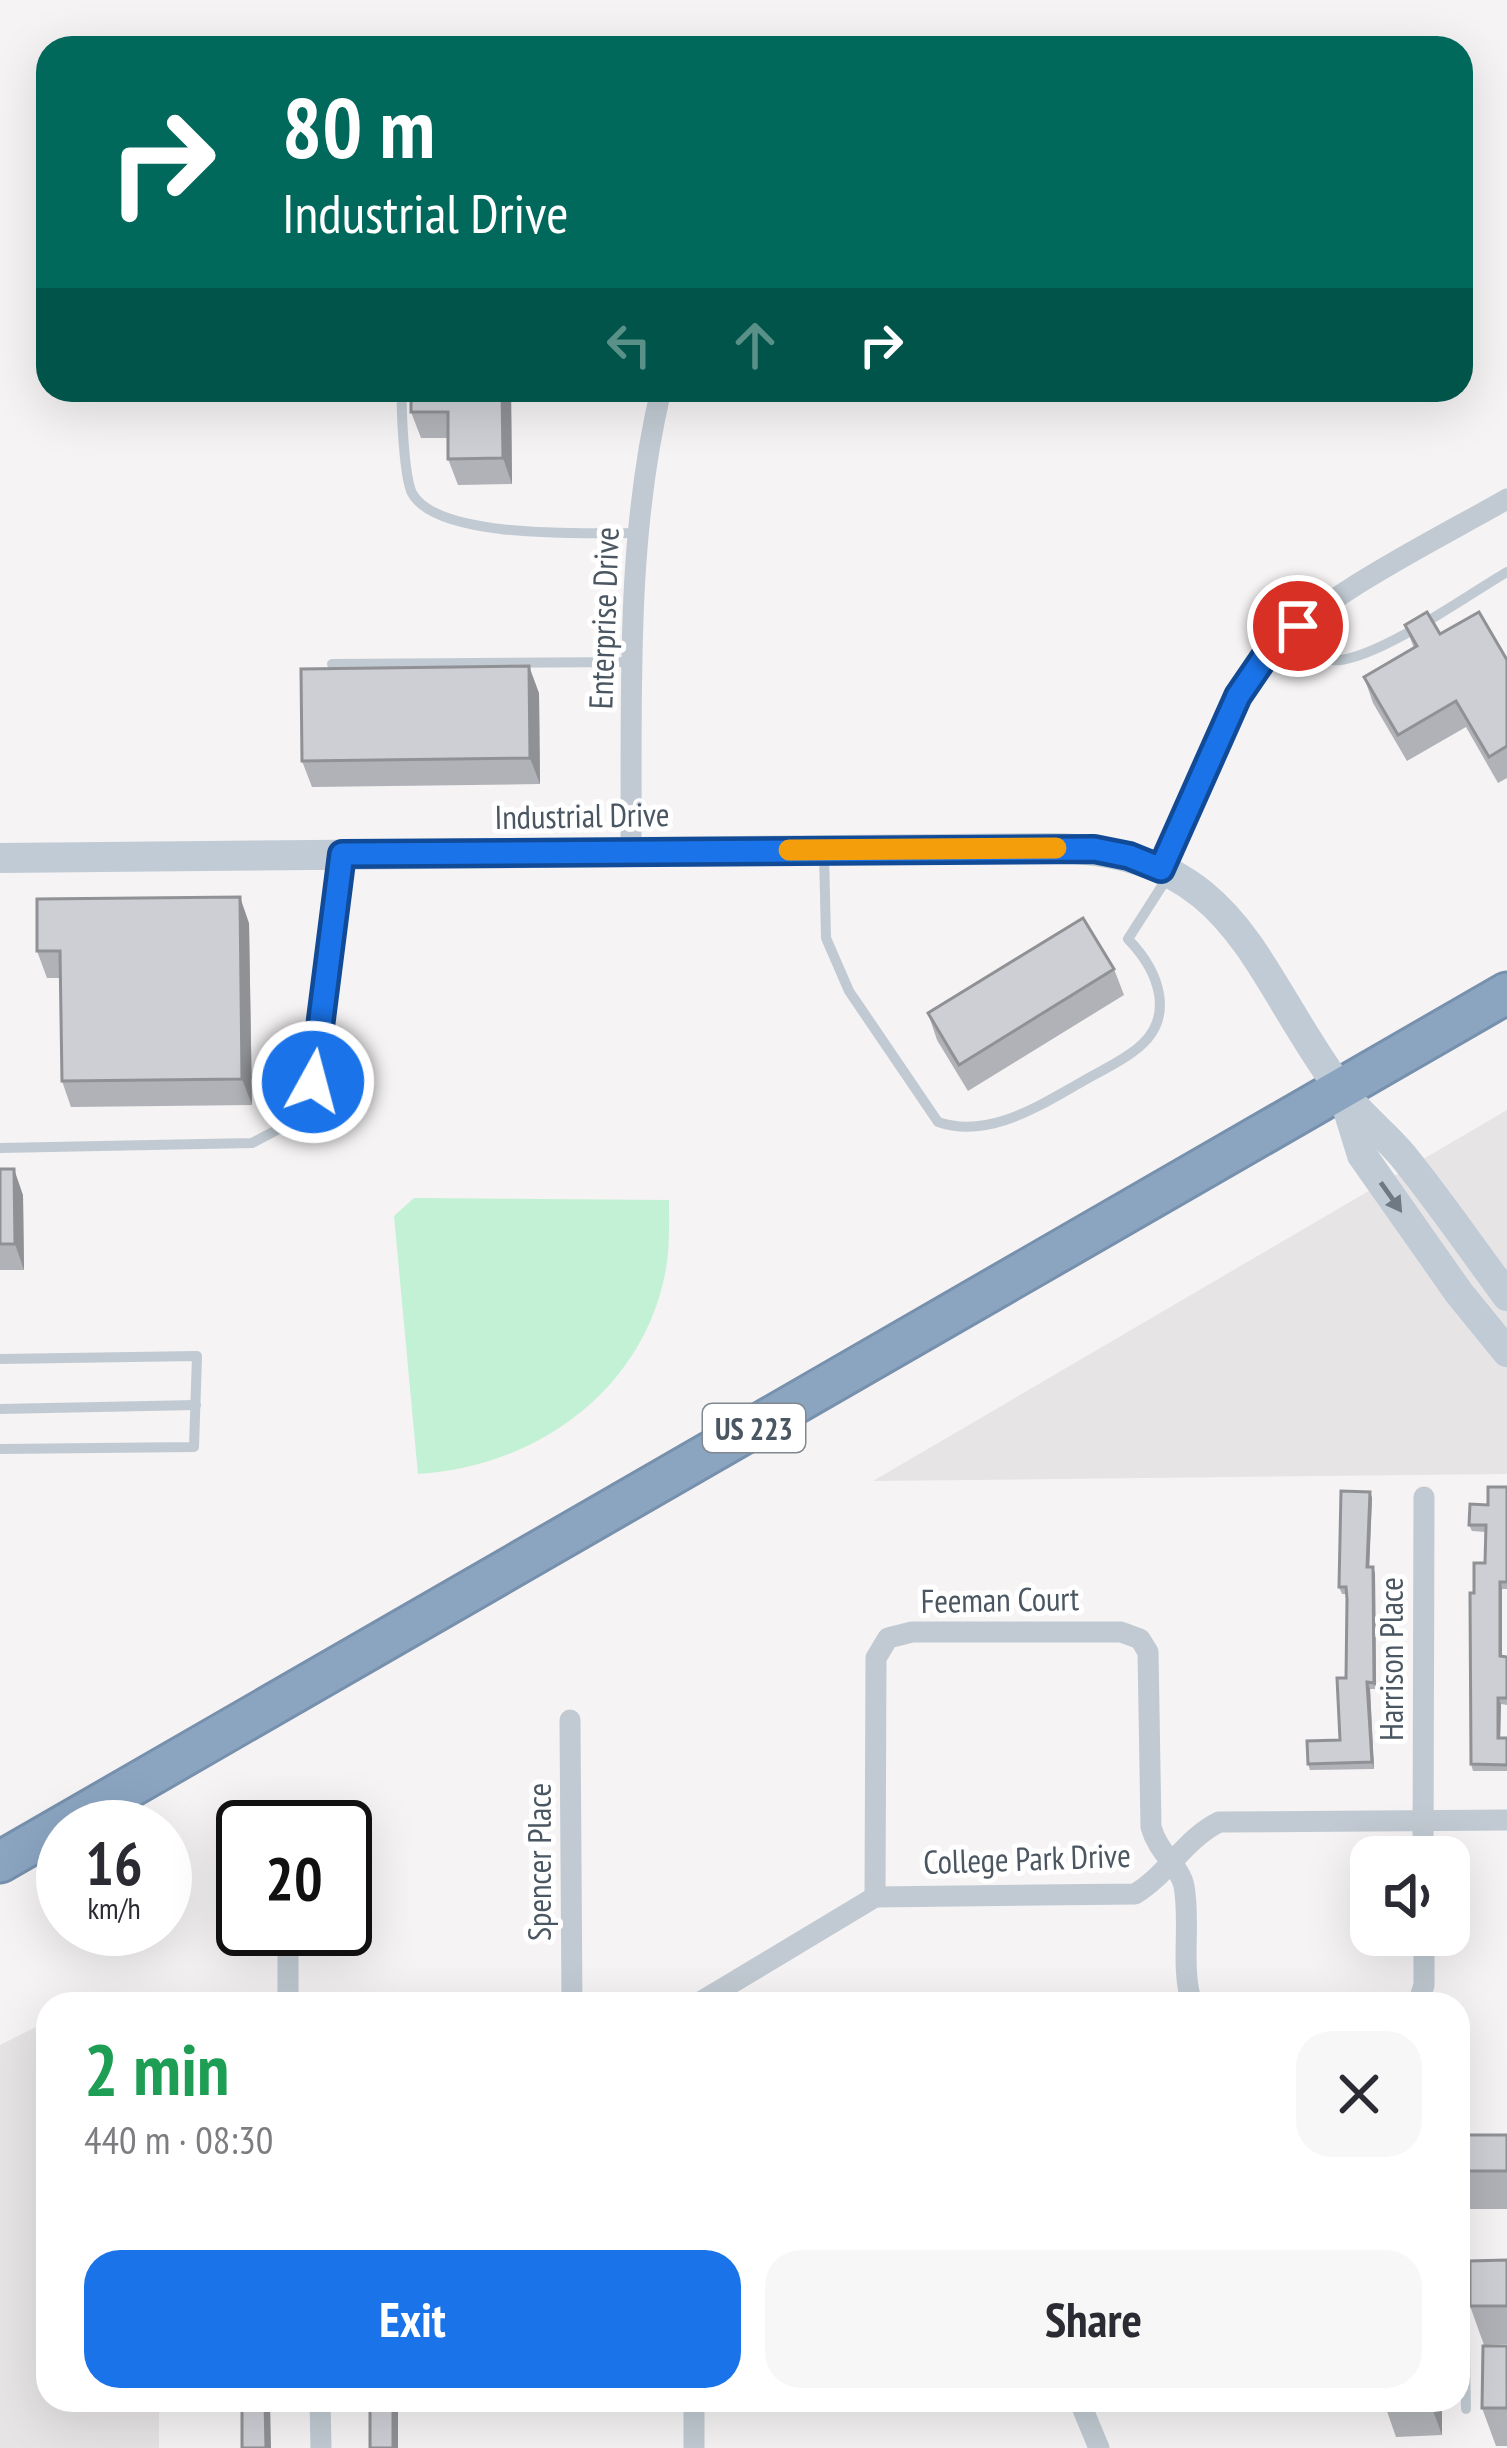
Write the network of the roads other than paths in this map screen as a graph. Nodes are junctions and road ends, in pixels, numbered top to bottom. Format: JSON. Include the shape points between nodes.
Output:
{"nodes":[{"id":1,"x":401,"y":402,"type":"edge"},
{"id":2,"x":659,"y":402,"type":"edge"},
{"id":3,"x":1507,"y":499,"type":"edge"},
{"id":4,"x":638,"y":533,"type":"junction"},
{"id":5,"x":1507,"y":572,"type":"edge"},
{"id":6,"x":1274,"y":648,"type":"junction"},
{"id":7,"x":632,"y":662,"type":"junction"},
{"id":8,"x":332,"y":664,"type":"edge"},
{"id":9,"x":631,"y":850,"type":"junction"},
{"id":10,"x":824,"y":850,"type":"junction"},
{"id":11,"x":342,"y":854,"type":"junction"},
{"id":12,"x":0,"y":858,"type":"edge"},
{"id":13,"x":1165,"y":872,"type":"junction"},
{"id":14,"x":1507,"y":993,"type":"edge"},
{"id":15,"x":1342,"y":1092,"type":"junction"},
{"id":16,"x":0,"y":1148,"type":"edge"},
{"id":17,"x":1507,"y":1297,"type":"edge"},
{"id":18,"x":1507,"y":1352,"type":"edge"},
{"id":19,"x":0,"y":1359,"type":"edge"},
{"id":20,"x":196,"y":1405,"type":"junction"},
{"id":21,"x":0,"y":1408,"type":"edge"},
{"id":22,"x":0,"y":1449,"type":"edge"},
{"id":23,"x":1424,"y":1497,"type":"dead end"},
{"id":24,"x":570,"y":1720,"type":"dead end"},
{"id":25,"x":1507,"y":1820,"type":"edge"},
{"id":26,"x":1423,"y":1821,"type":"junction"},
{"id":27,"x":1423,"y":1836,"type":"edge"},
{"id":28,"x":0,"y":1862,"type":"edge"},
{"id":29,"x":1171,"y":1865,"type":"junction"},
{"id":30,"x":875,"y":1897,"type":"junction"},
{"id":31,"x":287,"y":1956,"type":"edge"},
{"id":32,"x":1424,"y":1956,"type":"edge"},
{"id":33,"x":288,"y":1992,"type":"edge"},
{"id":34,"x":572,"y":1992,"type":"edge"},
{"id":35,"x":717,"y":1992,"type":"edge"},
{"id":36,"x":1188,"y":1992,"type":"edge"},
{"id":37,"x":1422,"y":1992,"type":"edge"},
{"id":38,"x":1507,"y":2266,"type":"edge"},
{"id":39,"x":1470,"y":2267,"type":"edge"},
{"id":40,"x":320,"y":2412,"type":"edge"},
{"id":41,"x":694,"y":2412,"type":"edge"},
{"id":42,"x":1084,"y":2412,"type":"edge"},
{"id":43,"x":320,"y":2448,"type":"edge"},
{"id":44,"x":694,"y":2448,"type":"edge"},
{"id":45,"x":1099,"y":2448,"type":"edge"}],
"edges":[{"from":1,"to":4,"type":"lane","via":[[412,493],[434,514],[531,534]]},
{"from":2,"to":4,"type":"street","name":"Enterprise Drive"},
{"from":3,"to":6,"type":"street","via":[[1335,599]]},
{"from":4,"to":7,"type":"street","name":"Enterprise Drive"},
{"from":5,"to":6,"type":"lane","via":[[1344,659]]},
{"from":6,"to":13,"type":"street","via":[[1238,696]]},
{"from":7,"to":8,"type":"lane"},
{"from":7,"to":9,"type":"street","name":"Enterprise Drive"},
{"from":9,"to":10,"type":"street","name":"Industrial Drive"},
{"from":9,"to":11,"type":"street","name":"Industrial Drive"},
{"from":10,"to":13,"type":"street","name":"Industrial Drive","via":[[1094,849]]},
{"from":10,"to":13,"type":"lane","via":[[826,938],[849,991],[938,1122],[962,1127],[1022,1116],[1151,1034],[1160,985],[1128,939]]},
{"from":11,"to":12,"type":"street","name":"Industrial Drive"},
{"from":11,"to":16,"type":"lane","via":[[313,1082],[296,1120],[252,1144]]},
{"from":13,"to":15,"type":"street","name":"Industrial Drive","via":[[1243,934]]},
{"from":14,"to":15,"type":"highway","number":"US 223"},
{"from":15,"to":17,"type":"street","via":[[1401,1154]]},
{"from":15,"to":18,"type":"street","one_way":true,"via":[[1362,1155]]},
{"from":15,"to":28,"type":"highway","number":"US 223"},
{"from":19,"to":20,"type":"lane","via":[[197,1356]]},
{"from":20,"to":21,"type":"lane"},
{"from":20,"to":22,"type":"lane","via":[[194,1447]]},
{"from":23,"to":26,"type":"street","name":"Harrison Place"},
{"from":24,"to":34,"type":"street","name":"Spencer Place"},
{"from":25,"to":26,"type":"street","name":"College Park Drive"},
{"from":26,"to":27,"type":"street","name":"Harrison Place"},
{"from":26,"to":29,"type":"street","name":"College Park Drive","via":[[1220,1822]]},
{"from":29,"to":30,"type":"street","name":"College Park Drive","via":[[1135,1894]]},
{"from":29,"to":30,"type":"street","name":"Feeman Court","via":[[1151,1827],[1150,1673],[1140,1639],[1099,1630],[912,1632],[888,1638],[876,1658]]},
{"from":29,"to":36,"type":"street","via":[[1185,1894]]},
{"from":30,"to":35,"type":"street"},
{"from":31,"to":33,"type":"street"},
{"from":32,"to":37,"type":"street"},
{"from":38,"to":39,"type":"lane"},
{"from":40,"to":43,"type":"street"},
{"from":41,"to":44,"type":"street"},
{"from":42,"to":45,"type":"street"}]}
